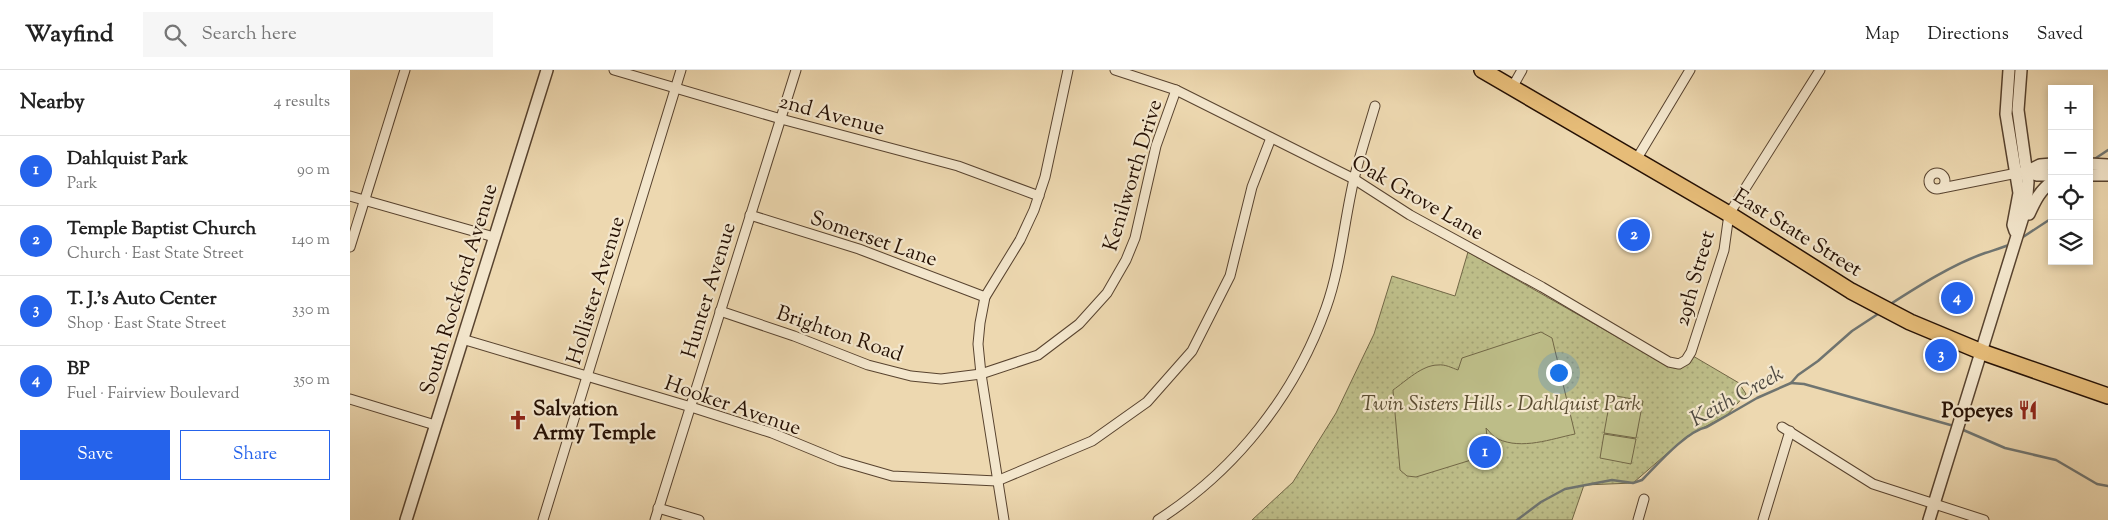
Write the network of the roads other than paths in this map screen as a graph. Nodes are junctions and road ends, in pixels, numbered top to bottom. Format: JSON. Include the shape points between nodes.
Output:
{"nodes":[{"id":1,"x":404,"y":70,"type":"edge"},
{"id":2,"x":547,"y":70,"type":"edge"},
{"id":3,"x":614,"y":70,"type":"edge"},
{"id":4,"x":681,"y":70,"type":"edge"},
{"id":5,"x":796,"y":70,"type":"edge"},
{"id":6,"x":1068,"y":70,"type":"edge"},
{"id":7,"x":1115,"y":70,"type":"edge"},
{"id":8,"x":1482,"y":70,"type":"edge"},
{"id":9,"x":1522,"y":70,"type":"edge"},
{"id":10,"x":1690,"y":70,"type":"edge"},
{"id":11,"x":1820,"y":70,"type":"edge"},
{"id":12,"x":2009,"y":70,"type":"edge"},
{"id":13,"x":2021,"y":70,"type":"edge"},
{"id":14,"x":1513,"y":86,"type":"junction"},
{"id":15,"x":675,"y":88,"type":"junction"},
{"id":16,"x":1176,"y":90,"type":"junction"},
{"id":17,"x":1375,"y":106,"type":"dead end"},
{"id":18,"x":780,"y":119,"type":"junction"},
{"id":19,"x":1271,"y":138,"type":"junction"},
{"id":20,"x":1636,"y":160,"type":"junction"},
{"id":21,"x":2048,"y":164,"type":"edge"},
{"id":22,"x":2096,"y":169,"type":"edge"},
{"id":23,"x":2021,"y":172,"type":"junction"},
{"id":24,"x":2048,"y":175,"type":"edge"},
{"id":25,"x":2108,"y":175,"type":"edge"},
{"id":26,"x":1354,"y":179,"type":"junction"},
{"id":27,"x":2048,"y":185,"type":"edge"},
{"id":28,"x":1942,"y":188,"type":"dead end"},
{"id":29,"x":350,"y":196,"type":"edge"},
{"id":30,"x":1039,"y":196,"type":"junction"},
{"id":31,"x":365,"y":200,"type":"junction"},
{"id":32,"x":1730,"y":214,"type":"junction"},
{"id":33,"x":750,"y":215,"type":"junction"},
{"id":34,"x":2016,"y":235,"type":"junction"},
{"id":35,"x":494,"y":237,"type":"junction"},
{"id":36,"x":350,"y":246,"type":"edge"},
{"id":37,"x":985,"y":297,"type":"junction"},
{"id":38,"x":720,"y":310,"type":"junction"},
{"id":39,"x":462,"y":339,"type":"junction"},
{"id":40,"x":1690,"y":352,"type":"joint"},
{"id":41,"x":1982,"y":352,"type":"junction"},
{"id":42,"x":981,"y":374,"type":"junction"},
{"id":43,"x":587,"y":376,"type":"junction"},
{"id":44,"x":2108,"y":396,"type":"edge"},
{"id":45,"x":350,"y":398,"type":"edge"},
{"id":46,"x":691,"y":407,"type":"junction"},
{"id":47,"x":435,"y":425,"type":"junction"},
{"id":48,"x":996,"y":481,"type":"junction"},
{"id":49,"x":1644,"y":499,"type":"dead end"},
{"id":50,"x":1934,"y":504,"type":"junction"},
{"id":51,"x":658,"y":508,"type":"junction"},
{"id":52,"x":406,"y":520,"type":"edge"},
{"id":53,"x":543,"y":520,"type":"edge"},
{"id":54,"x":655,"y":520,"type":"edge"},
{"id":55,"x":699,"y":520,"type":"edge"},
{"id":56,"x":1004,"y":520,"type":"edge"},
{"id":57,"x":1158,"y":520,"type":"edge"},
{"id":58,"x":1638,"y":520,"type":"edge"},
{"id":59,"x":1763,"y":520,"type":"edge"},
{"id":60,"x":1929,"y":520,"type":"edge"},
{"id":61,"x":1984,"y":520,"type":"edge"}],
"edges":[{"from":1,"to":31,"type":"street"},
{"from":2,"to":35,"type":"street","name":"South Rockford Avenue"},
{"from":3,"to":15,"type":"street","name":"2nd Avenue"},
{"from":4,"to":15,"type":"street","name":"Hollister Avenue"},
{"from":5,"to":18,"type":"street","name":"Hunter Avenue"},
{"from":6,"to":30,"type":"street"},
{"from":7,"to":16,"type":"street","name":"Oak Grove Lane"},
{"from":8,"to":14,"type":"main road","name":"East State Street"},
{"from":9,"to":14,"type":"street"},
{"from":10,"to":20,"type":"street"},
{"from":11,"to":32,"type":"street"},
{"from":12,"to":23,"type":"street","via":[[2006,114]]},
{"from":13,"to":23,"type":"street","via":[[2018,110]]},
{"from":14,"to":20,"type":"main road","name":"East State Street"},
{"from":15,"to":18,"type":"street","name":"2nd Avenue"},
{"from":15,"to":43,"type":"street","name":"Hollister Avenue"},
{"from":16,"to":19,"type":"street","name":"Oak Grove Lane"},
{"from":16,"to":42,"type":"street","name":"Kenilworth Drive","via":[[1156,146],[1135,238],[1107,293],[1079,324],[1038,355]]},
{"from":17,"to":26,"type":"street"},
{"from":18,"to":30,"type":"street","name":"2nd Avenue","via":[[958,166]]},
{"from":18,"to":33,"type":"street","name":"Hunter Avenue"},
{"from":19,"to":26,"type":"street","name":"Oak Grove Lane"},
{"from":19,"to":48,"type":"street","via":[[1252,187],[1230,276],[1192,350],[1147,402],[1092,441]]},
{"from":20,"to":32,"type":"main road","name":"East State Street"},
{"from":21,"to":23,"type":"street"},
{"from":22,"to":25,"type":"street"},
{"from":23,"to":24,"type":"street"},
{"from":23,"to":28,"type":"street"},
{"from":23,"to":34,"type":"street","via":[[2028,188],[2026,207]]},
{"from":26,"to":40,"type":"street","name":"Oak Grove Lane","via":[[1669,362],[1679,364]]},
{"from":26,"to":57,"type":"street","via":[[1326,307],[1283,398],[1220,473]]},
{"from":27,"to":34,"type":"street"},
{"from":29,"to":31,"type":"street"},
{"from":30,"to":37,"type":"street","via":[[1020,240]]},
{"from":31,"to":35,"type":"street"},
{"from":31,"to":36,"type":"street"},
{"from":32,"to":40,"type":"street","name":"29th Street","via":[[1724,250]]},
{"from":32,"to":41,"type":"main road","name":"East State Street","via":[[1851,291],[1910,322]]},
{"from":33,"to":37,"type":"street","name":"Somerset Lane","via":[[859,249]]},
{"from":33,"to":38,"type":"street","name":"Hunter Avenue"},
{"from":34,"to":41,"type":"street"},
{"from":35,"to":39,"type":"street","name":"South Rockford Avenue"},
{"from":37,"to":42,"type":"street","via":[[978,344]]},
{"from":38,"to":42,"type":"street","name":"Brighton Road","via":[[868,365],[911,376],[941,379]]},
{"from":38,"to":46,"type":"street","name":"Hunter Avenue"},
{"from":39,"to":43,"type":"street","name":"Hooker Avenue"},
{"from":39,"to":47,"type":"street","name":"South Rockford Avenue"},
{"from":41,"to":44,"type":"main road","name":"East State Street"},
{"from":41,"to":50,"type":"street"},
{"from":42,"to":48,"type":"street"},
{"from":43,"to":46,"type":"street","name":"Hooker Avenue"},
{"from":43,"to":53,"type":"street","name":"Hollister Avenue"},
{"from":45,"to":47,"type":"street"},
{"from":46,"to":48,"type":"street","name":"Hooker Avenue","via":[[840,461],[892,476]]},
{"from":46,"to":51,"type":"street","name":"Hunter Avenue"},
{"from":47,"to":52,"type":"street","name":"South Rockford Avenue"},
{"from":48,"to":56,"type":"street"},
{"from":49,"to":58,"type":"street"},
{"from":50,"to":59,"type":"street","via":[[1872,483],[1786,429]]},
{"from":50,"to":60,"type":"street"},
{"from":50,"to":61,"type":"street"},
{"from":51,"to":54,"type":"street","name":"Hunter Avenue"},
{"from":51,"to":55,"type":"street"}]}
